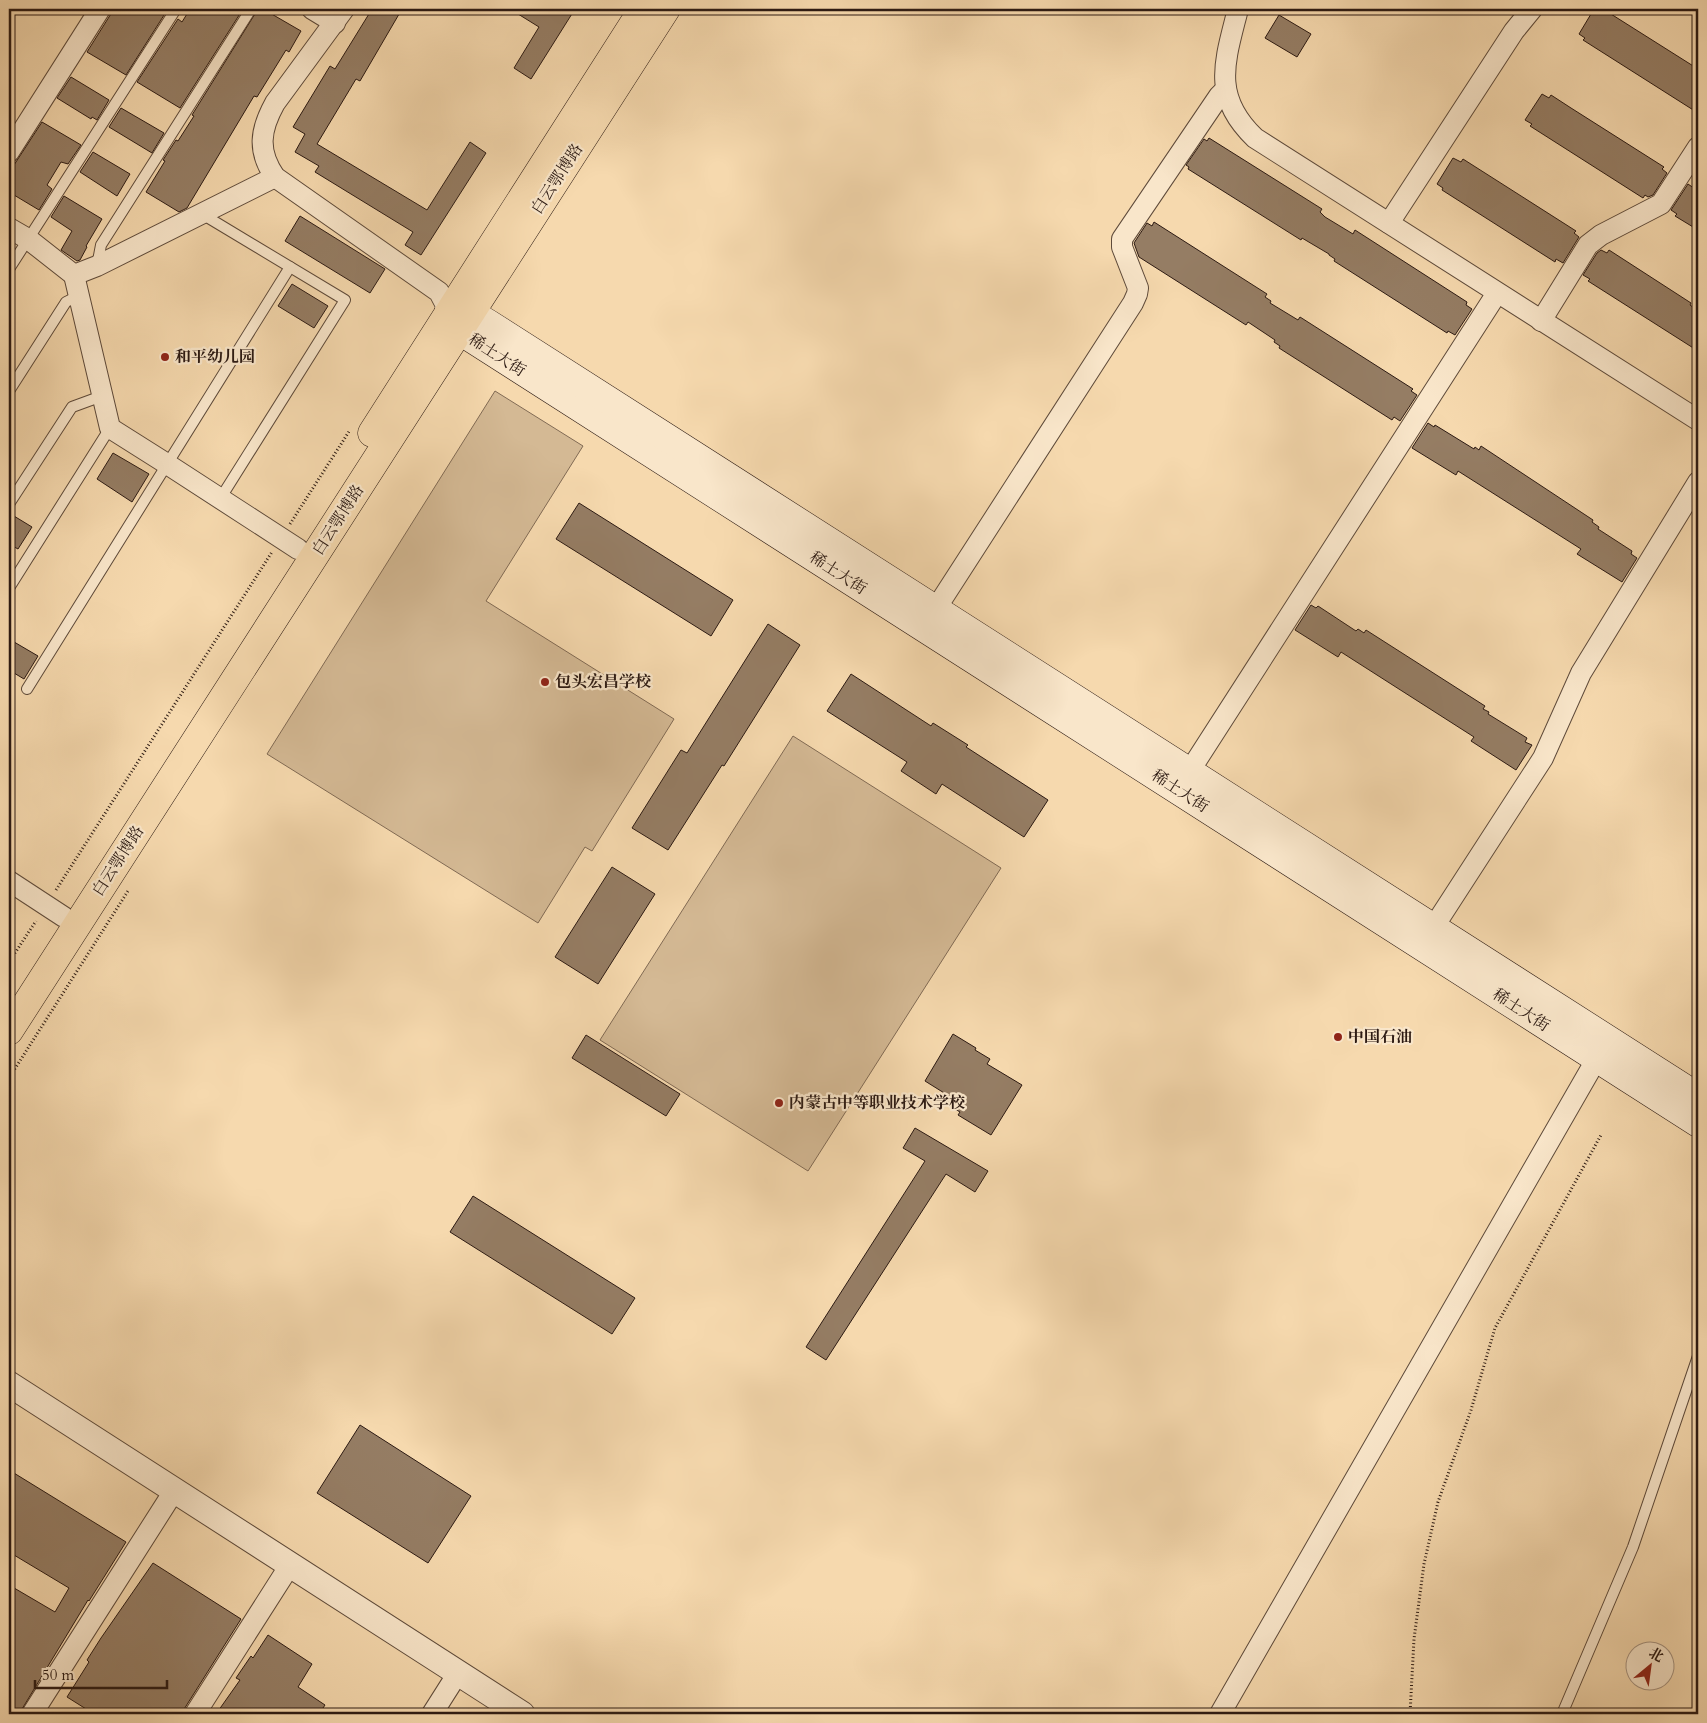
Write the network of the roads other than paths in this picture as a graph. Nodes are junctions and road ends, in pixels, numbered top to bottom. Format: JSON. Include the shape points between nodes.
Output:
{"nodes":[{"id":1,"x":100,"y":9,"type":"edge"},
{"id":2,"x":176,"y":9,"type":"edge"},
{"id":3,"x":251,"y":9,"type":"edge"},
{"id":4,"x":312,"y":9,"type":"edge"},
{"id":5,"x":643,"y":9,"type":"edge"},
{"id":6,"x":666,"y":9,"type":"edge"},
{"id":7,"x":1238,"y":9,"type":"edge"},
{"id":8,"x":1532,"y":9,"type":"edge"},
{"id":9,"x":340,"y":16,"type":"edge"},
{"id":10,"x":1225,"y":90,"type":"junction"},
{"id":11,"x":1698,"y":147,"type":"edge"},
{"id":12,"x":9,"y":152,"type":"edge"},
{"id":13,"x":275,"y":177,"type":"junction"},
{"id":14,"x":202,"y":214,"type":"junction"},
{"id":15,"x":1389,"y":223,"type":"junction"},
{"id":16,"x":9,"y":228,"type":"edge"},
{"id":17,"x":28,"y":239,"type":"junction"},
{"id":18,"x":97,"y":266,"type":"junction"},
{"id":19,"x":290,"y":267,"type":"junction"},
{"id":20,"x":9,"y":269,"type":"edge"},
{"id":21,"x":74,"y":275,"type":"junction"},
{"id":22,"x":1497,"y":293,"type":"junction"},
{"id":23,"x":78,"y":296,"type":"junction"},
{"id":24,"x":460,"y":318,"type":"junction"},
{"id":25,"x":1541,"y":321,"type":"junction"},
{"id":26,"x":9,"y":391,"type":"edge"},
{"id":27,"x":102,"y":396,"type":"junction"},
{"id":28,"x":1698,"y":420,"type":"edge"},
{"id":29,"x":110,"y":428,"type":"junction"},
{"id":30,"x":167,"y":464,"type":"junction"},
{"id":31,"x":1698,"y":482,"type":"edge"},
{"id":32,"x":220,"y":498,"type":"junction"},
{"id":33,"x":9,"y":504,"type":"edge"},
{"id":34,"x":289,"y":544,"type":"junction"},
{"id":35,"x":9,"y":588,"type":"edge"},
{"id":36,"x":935,"y":610,"type":"junction"},
{"id":37,"x":27,"y":689,"type":"dead end"},
{"id":38,"x":1189,"y":772,"type":"junction"},
{"id":39,"x":9,"y":882,"type":"edge"},
{"id":40,"x":55,"y":911,"type":"junction"},
{"id":41,"x":1433,"y":928,"type":"junction"},
{"id":42,"x":9,"y":1004,"type":"edge"},
{"id":43,"x":9,"y":1031,"type":"edge"},
{"id":44,"x":1602,"y":1049,"type":"junction"},
{"id":45,"x":1698,"y":1097,"type":"edge"},
{"id":46,"x":1698,"y":1123,"type":"edge"},
{"id":47,"x":1698,"y":1356,"type":"edge"},
{"id":48,"x":9,"y":1384,"type":"edge"},
{"id":49,"x":174,"y":1491,"type":"junction"},
{"id":50,"x":290,"y":1565,"type":"junction"},
{"id":51,"x":458,"y":1673,"type":"junction"},
{"id":52,"x":32,"y":1714,"type":"edge"},
{"id":53,"x":195,"y":1714,"type":"edge"},
{"id":54,"x":432,"y":1714,"type":"edge"},
{"id":55,"x":522,"y":1714,"type":"edge"},
{"id":56,"x":1220,"y":1714,"type":"edge"},
{"id":57,"x":1562,"y":1714,"type":"edge"}],
"edges":[{"from":1,"to":12,"type":"street"},
{"from":2,"to":17,"type":"lane"},
{"from":3,"to":18,"type":"lane","via":[[101,245]]},
{"from":4,"to":9,"type":"street"},
{"from":5,"to":24,"type":"main road","name":"白云鄂博路"},
{"from":6,"to":24,"type":"main road","name":"白云鄂博路"},
{"from":7,"to":10,"type":"street","via":[[1224,70]]},
{"from":8,"to":15,"type":"street","via":[[1514,31]]},
{"from":9,"to":13,"type":"street","via":[[268,116],[262,142],[268,166]]},
{"from":10,"to":15,"type":"street","via":[[1240,123],[1255,138]]},
{"from":10,"to":36,"type":"street","via":[[1122,239],[1138,288],[1133,303]]},
{"from":11,"to":25,"type":"street","via":[[1661,204],[1588,245]]},
{"from":13,"to":14,"type":"street"},
{"from":13,"to":24,"type":"street","via":[[439,292]]},
{"from":14,"to":18,"type":"street"},
{"from":14,"to":19,"type":"lane"},
{"from":15,"to":22,"type":"street"},
{"from":16,"to":17,"type":"street"},
{"from":17,"to":20,"type":"lane"},
{"from":17,"to":21,"type":"street"},
{"from":18,"to":21,"type":"street"},
{"from":19,"to":30,"type":"lane"},
{"from":19,"to":32,"type":"lane","via":[[345,300]]},
{"from":21,"to":23,"type":"street"},
{"from":22,"to":25,"type":"street"},
{"from":22,"to":38,"type":"street"},
{"from":23,"to":26,"type":"lane","via":[[66,302]]},
{"from":23,"to":27,"type":"street"},
{"from":24,"to":34,"type":"main road","name":"白云鄂博路"},
{"from":24,"to":36,"type":"main road","name":"稀土大街"},
{"from":24,"to":43,"type":"main road","name":"白云鄂博路"},
{"from":24,"to":44,"type":"main road","name":"稀土大街"},
{"from":25,"to":28,"type":"street"},
{"from":27,"to":29,"type":"street"},
{"from":27,"to":33,"type":"lane","via":[[72,407]]},
{"from":29,"to":30,"type":"street"},
{"from":29,"to":35,"type":"lane"},
{"from":30,"to":32,"type":"street"},
{"from":30,"to":37,"type":"lane"},
{"from":31,"to":41,"type":"street","via":[[1581,673],[1543,758]]},
{"from":32,"to":34,"type":"street"},
{"from":34,"to":40,"type":"main road","name":"白云鄂博路"},
{"from":36,"to":38,"type":"main road","name":"稀土大街"},
{"from":38,"to":41,"type":"main road","name":"稀土大街"},
{"from":39,"to":40,"type":"street"},
{"from":40,"to":42,"type":"main road","name":"白云鄂博路"},
{"from":41,"to":44,"type":"main road","name":"稀土大街"},
{"from":44,"to":45,"type":"main road","name":"稀土大街"},
{"from":44,"to":46,"type":"main road","name":"稀土大街"},
{"from":44,"to":56,"type":"street"},
{"from":47,"to":57,"type":"lane","via":[[1633,1547]]},
{"from":48,"to":49,"type":"street"},
{"from":49,"to":50,"type":"street"},
{"from":49,"to":52,"type":"street"},
{"from":50,"to":51,"type":"street"},
{"from":50,"to":53,"type":"street"},
{"from":51,"to":54,"type":"street"},
{"from":51,"to":55,"type":"street"}]}
